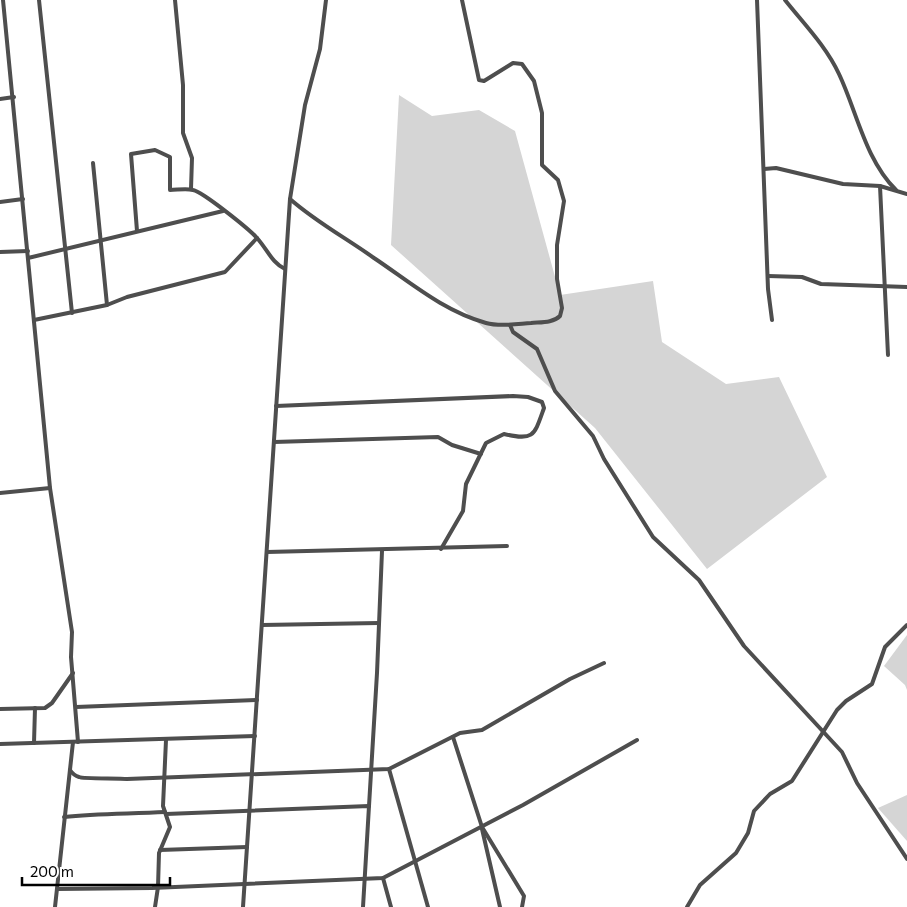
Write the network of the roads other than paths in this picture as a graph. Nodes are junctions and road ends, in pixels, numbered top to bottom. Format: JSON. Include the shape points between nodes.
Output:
{"nodes":[{"id":1,"x":3,"y":0,"type":"edge"},
{"id":2,"x":39,"y":0,"type":"edge"},
{"id":3,"x":175,"y":0,"type":"edge"},
{"id":4,"x":326,"y":0,"type":"edge"},
{"id":5,"x":462,"y":0,"type":"edge"},
{"id":6,"x":757,"y":0,"type":"edge"},
{"id":7,"x":785,"y":0,"type":"edge"},
{"id":8,"x":14,"y":97,"type":"junction"},
{"id":9,"x":0,"y":99,"type":"edge"},
{"id":10,"x":93,"y":163,"type":"dead end"},
{"id":11,"x":764,"y":169,"type":"junction"},
{"id":12,"x":880,"y":186,"type":"junction"},
{"id":13,"x":191,"y":189,"type":"junction"},
{"id":14,"x":896,"y":190,"type":"junction"},
{"id":15,"x":907,"y":194,"type":"edge"},
{"id":16,"x":290,"y":199,"type":"junction"},
{"id":17,"x":23,"y":200,"type":"junction"},
{"id":18,"x":0,"y":202,"type":"edge"},
{"id":19,"x":223,"y":211,"type":"junction"},
{"id":20,"x":137,"y":230,"type":"junction"},
{"id":21,"x":257,"y":238,"type":"junction"},
{"id":22,"x":101,"y":240,"type":"junction"},
{"id":23,"x":64,"y":249,"type":"junction"},
{"id":24,"x":28,"y":251,"type":"junction"},
{"id":25,"x":0,"y":252,"type":"edge"},
{"id":26,"x":28,"y":258,"type":"junction"},
{"id":27,"x":285,"y":269,"type":"junction"},
{"id":28,"x":768,"y":276,"type":"junction"},
{"id":29,"x":907,"y":287,"type":"edge"},
{"id":30,"x":886,"y":288,"type":"junction"},
{"id":31,"x":107,"y":305,"type":"junction"},
{"id":32,"x":72,"y":313,"type":"junction"},
{"id":33,"x":34,"y":320,"type":"junction"},
{"id":34,"x":772,"y":320,"type":"dead end"},
{"id":35,"x":510,"y":325,"type":"junction"},
{"id":36,"x":888,"y":355,"type":"dead end"},
{"id":37,"x":276,"y":406,"type":"junction"},
{"id":38,"x":274,"y":442,"type":"junction"},
{"id":39,"x":481,"y":454,"type":"junction"},
{"id":40,"x":50,"y":488,"type":"junction"},
{"id":41,"x":0,"y":493,"type":"edge"},
{"id":42,"x":507,"y":546,"type":"dead end"},
{"id":43,"x":441,"y":549,"type":"junction"},
{"id":44,"x":382,"y":551,"type":"junction"},
{"id":45,"x":267,"y":552,"type":"junction"},
{"id":46,"x":380,"y":623,"type":"junction"},
{"id":47,"x":262,"y":625,"type":"junction"},
{"id":48,"x":907,"y":625,"type":"edge"},
{"id":49,"x":604,"y":663,"type":"dead end"},
{"id":50,"x":73,"y":673,"type":"junction"},
{"id":51,"x":257,"y":700,"type":"junction"},
{"id":52,"x":76,"y":706,"type":"junction"},
{"id":53,"x":35,"y":708,"type":"junction"},
{"id":54,"x":0,"y":709,"type":"edge"},
{"id":55,"x":822,"y":732,"type":"junction"},
{"id":56,"x":255,"y":736,"type":"junction"},
{"id":57,"x":452,"y":737,"type":"junction"},
{"id":58,"x":166,"y":740,"type":"junction"},
{"id":59,"x":637,"y":740,"type":"dead end"},
{"id":60,"x":73,"y":742,"type":"junction"},
{"id":61,"x":78,"y":742,"type":"junction"},
{"id":62,"x":0,"y":744,"type":"edge"},
{"id":63,"x":34,"y":744,"type":"junction"},
{"id":64,"x":370,"y":769,"type":"junction"},
{"id":65,"x":389,"y":769,"type":"junction"},
{"id":66,"x":70,"y":770,"type":"junction"},
{"id":67,"x":252,"y":775,"type":"junction"},
{"id":68,"x":165,"y":777,"type":"junction"},
{"id":69,"x":369,"y":806,"type":"junction"},
{"id":70,"x":250,"y":811,"type":"junction"},
{"id":71,"x":165,"y":813,"type":"junction"},
{"id":72,"x":64,"y":817,"type":"junction"},
{"id":73,"x":482,"y":827,"type":"junction"},
{"id":74,"x":247,"y":848,"type":"junction"},
{"id":75,"x":160,"y":850,"type":"junction"},
{"id":76,"x":907,"y":859,"type":"edge"},
{"id":77,"x":415,"y":863,"type":"junction"},
{"id":78,"x":383,"y":878,"type":"junction"},
{"id":79,"x":365,"y":880,"type":"junction"},
{"id":80,"x":244,"y":884,"type":"junction"},
{"id":81,"x":158,"y":887,"type":"junction"},
{"id":82,"x":57,"y":889,"type":"junction"},
{"id":83,"x":55,"y":907,"type":"edge"},
{"id":84,"x":155,"y":907,"type":"edge"},
{"id":85,"x":243,"y":907,"type":"edge"},
{"id":86,"x":363,"y":907,"type":"edge"},
{"id":87,"x":390,"y":907,"type":"edge"},
{"id":88,"x":428,"y":907,"type":"edge"},
{"id":89,"x":500,"y":907,"type":"edge"},
{"id":90,"x":522,"y":907,"type":"edge"},
{"id":91,"x":687,"y":907,"type":"edge"}],
"edges":[{"from":1,"to":8,"type":"street"},
{"from":2,"to":23,"type":"street"},
{"from":3,"to":13,"type":"street","via":[[183,85],[183,133],[192,158]]},
{"from":4,"to":16,"type":"street","via":[[314,71],[304,105]]},
{"from":5,"to":35,"type":"street","via":[[478,80],[484,81],[513,63],[522,64],[534,81],[542,113],[542,165],[558,180],[564,202],[557,245],[562,312],[555,320]]},
{"from":6,"to":11,"type":"street"},
{"from":7,"to":14,"type":"street","via":[[839,72],[871,152]]},
{"from":8,"to":9,"type":"street"},
{"from":8,"to":17,"type":"street"},
{"from":10,"to":22,"type":"street"},
{"from":11,"to":12,"type":"street","via":[[776,168],[843,184]]},
{"from":11,"to":28,"type":"street"},
{"from":12,"to":14,"type":"street"},
{"from":12,"to":30,"type":"street"},
{"from":13,"to":19,"type":"street","via":[[202,193]]},
{"from":13,"to":20,"type":"street","via":[[170,190],[170,157],[155,150],[131,154]]},
{"from":14,"to":15,"type":"street"},
{"from":16,"to":27,"type":"street"},
{"from":16,"to":35,"type":"street","via":[[320,224],[431,298],[488,324]]},
{"from":17,"to":18,"type":"street"},
{"from":17,"to":24,"type":"street"},
{"from":19,"to":20,"type":"street"},
{"from":19,"to":21,"type":"street"},
{"from":20,"to":22,"type":"street"},
{"from":21,"to":27,"type":"street","via":[[277,265]]},
{"from":21,"to":31,"type":"street","via":[[225,272]]},
{"from":22,"to":23,"type":"street"},
{"from":22,"to":31,"type":"street"},
{"from":23,"to":26,"type":"street"},
{"from":23,"to":32,"type":"street"},
{"from":24,"to":25,"type":"street"},
{"from":24,"to":26,"type":"street"},
{"from":26,"to":33,"type":"street"},
{"from":27,"to":37,"type":"street"},
{"from":28,"to":30,"type":"street","via":[[802,278],[821,284]]},
{"from":28,"to":34,"type":"street"},
{"from":29,"to":30,"type":"street"},
{"from":30,"to":36,"type":"street"},
{"from":31,"to":32,"type":"street"},
{"from":32,"to":33,"type":"street"},
{"from":33,"to":40,"type":"street"},
{"from":35,"to":55,"type":"street","via":[[513,332],[536,350],[555,391],[593,436],[653,537],[699,580],[744,646]]},
{"from":37,"to":38,"type":"street"},
{"from":37,"to":39,"type":"street","via":[[513,396],[542,402],[544,408],[534,432],[524,438],[500,434],[486,443]]},
{"from":38,"to":39,"type":"street","via":[[438,437]]},
{"from":38,"to":45,"type":"street"},
{"from":39,"to":43,"type":"street","via":[[466,484],[463,511]]},
{"from":40,"to":41,"type":"street"},
{"from":40,"to":50,"type":"street","via":[[70,620]]},
{"from":42,"to":43,"type":"street"},
{"from":43,"to":44,"type":"street"},
{"from":44,"to":45,"type":"street"},
{"from":44,"to":46,"type":"street"},
{"from":45,"to":47,"type":"street"},
{"from":46,"to":47,"type":"street"},
{"from":46,"to":64,"type":"street"},
{"from":47,"to":51,"type":"street"},
{"from":48,"to":55,"type":"street","via":[[885,647],[872,684],[846,701]]},
{"from":49,"to":57,"type":"street","via":[[482,730]]},
{"from":50,"to":52,"type":"street"},
{"from":50,"to":53,"type":"street","via":[[52,703],[45,708]]},
{"from":51,"to":52,"type":"street"},
{"from":51,"to":56,"type":"street"},
{"from":52,"to":61,"type":"street"},
{"from":53,"to":54,"type":"street"},
{"from":53,"to":63,"type":"street"},
{"from":55,"to":76,"type":"street","via":[[842,752],[857,783]]},
{"from":55,"to":91,"type":"street","via":[[792,781],[770,794],[754,811],[748,833],[736,853],[700,885]]},
{"from":56,"to":58,"type":"street"},
{"from":56,"to":67,"type":"street"},
{"from":57,"to":65,"type":"street"},
{"from":57,"to":73,"type":"street"},
{"from":58,"to":61,"type":"street"},
{"from":58,"to":68,"type":"street"},
{"from":59,"to":73,"type":"street"},
{"from":60,"to":61,"type":"street"},
{"from":60,"to":63,"type":"street"},
{"from":60,"to":66,"type":"street"},
{"from":62,"to":63,"type":"street"},
{"from":64,"to":65,"type":"street"},
{"from":64,"to":67,"type":"street"},
{"from":64,"to":69,"type":"street"},
{"from":65,"to":77,"type":"street"},
{"from":66,"to":68,"type":"street","via":[[84,778]]},
{"from":66,"to":72,"type":"street"},
{"from":67,"to":68,"type":"street"},
{"from":67,"to":70,"type":"street"},
{"from":68,"to":71,"type":"street"},
{"from":69,"to":70,"type":"street"},
{"from":69,"to":79,"type":"street"},
{"from":70,"to":71,"type":"street"},
{"from":70,"to":74,"type":"street"},
{"from":71,"to":72,"type":"street"},
{"from":71,"to":75,"type":"street","via":[[170,827]]},
{"from":72,"to":82,"type":"street"},
{"from":73,"to":77,"type":"street"},
{"from":73,"to":89,"type":"street"},
{"from":73,"to":90,"type":"street","via":[[524,896]]},
{"from":74,"to":75,"type":"street"},
{"from":74,"to":80,"type":"street"},
{"from":75,"to":81,"type":"street"},
{"from":77,"to":78,"type":"street"},
{"from":77,"to":88,"type":"street"},
{"from":78,"to":79,"type":"street"},
{"from":78,"to":87,"type":"street"},
{"from":79,"to":80,"type":"street"},
{"from":79,"to":86,"type":"street"},
{"from":80,"to":81,"type":"street"},
{"from":80,"to":85,"type":"street"},
{"from":81,"to":82,"type":"street"},
{"from":81,"to":84,"type":"street"},
{"from":82,"to":83,"type":"street"}]}
